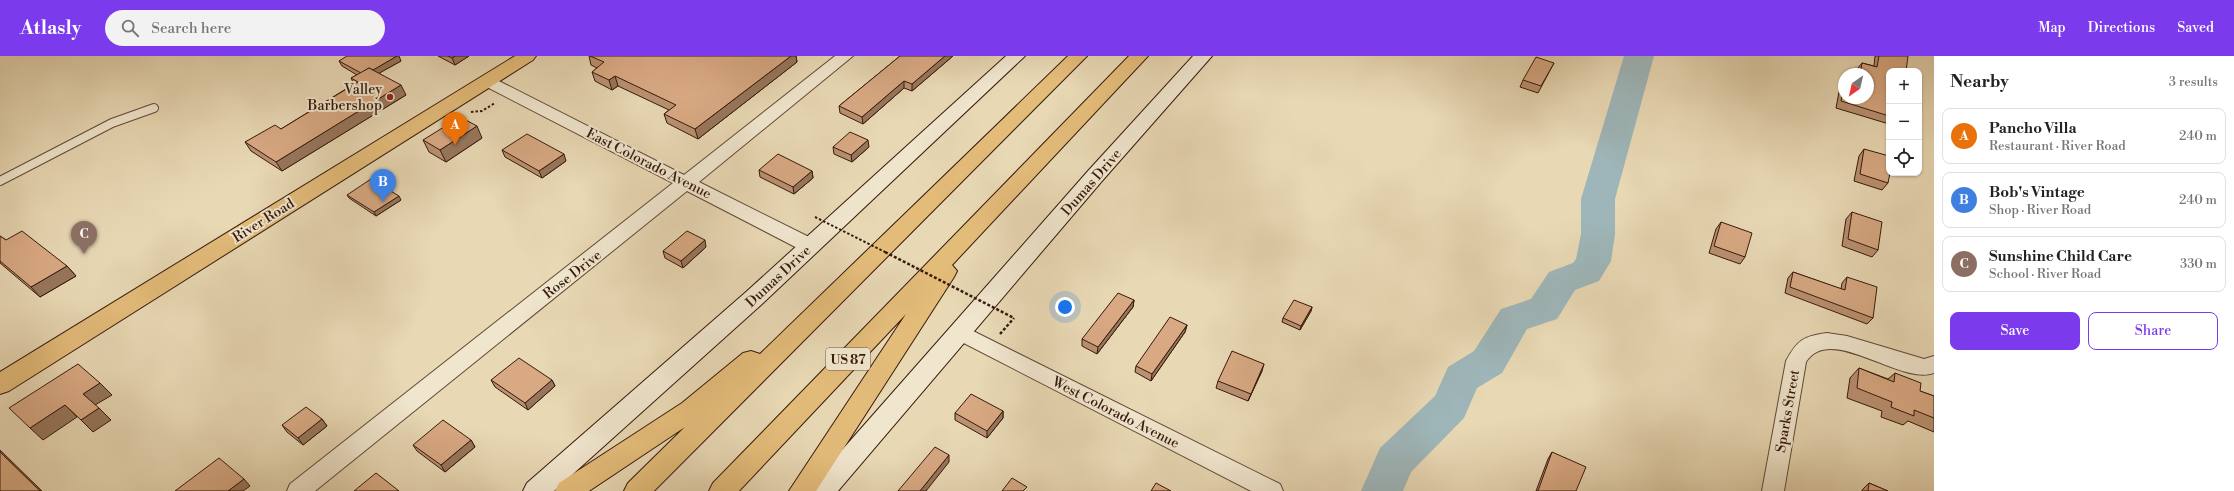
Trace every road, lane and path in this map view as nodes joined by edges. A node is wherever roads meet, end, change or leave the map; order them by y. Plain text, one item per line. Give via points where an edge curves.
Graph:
1 (527, 56) edge
2 (845, 56) edge
3 (1016, 56) edge
4 (1078, 56) edge
5 (1139, 56) edge
6 (1204, 56) edge
7 (487, 81) junction
8 (494, 103) dead end
9 (154, 108) dead end
10 (467, 110) dead end
11 (0, 181) edge
12 (686, 183) junction
13 (815, 217) dead end
14 (975, 227) junction
15 (810, 246) junction
16 (868, 261) junction
17 (1014, 318) dead end
18 (961, 333) junction
19 (1934, 364) edge
20 (0, 384) edge
21 (1266, 490) edge
22 (298, 491) edge
23 (536, 491) edge
24 (568, 491) edge
25 (637, 491) edge
26 (722, 491) edge
27 (802, 491) edge
28 (822, 491) edge
29 (1773, 491) edge

1 - 7 main road, River Road
2 - 12 street, Rose Drive
3 - 15 main road, Dumas Drive
4 - 16 main road
5 - 14 main road, US 87
6 - 18 main road, Dumas Drive via 1095,176
7 - 12 street, East Colorado Avenue
7 - 20 main road, River Road
8 - 10 path via 482,111
9 - 11 lane via 112,123
12 - 15 street, East Colorado Avenue
12 - 22 street, Rose Drive
13 - 17 path, bridge
14 - 26 main road, US 87
14 - 27 main road
15 - 23 main road, Dumas Drive
16 - 24 main road via 691,410
16 - 25 main road
18 - 21 street, West Colorado Avenue
18 - 28 main road, Dumas Drive
19 - 29 street, Sparks Street via 1926,368 1912,365 1847,344 1827,341 1812,343 1803,350 1796,361

